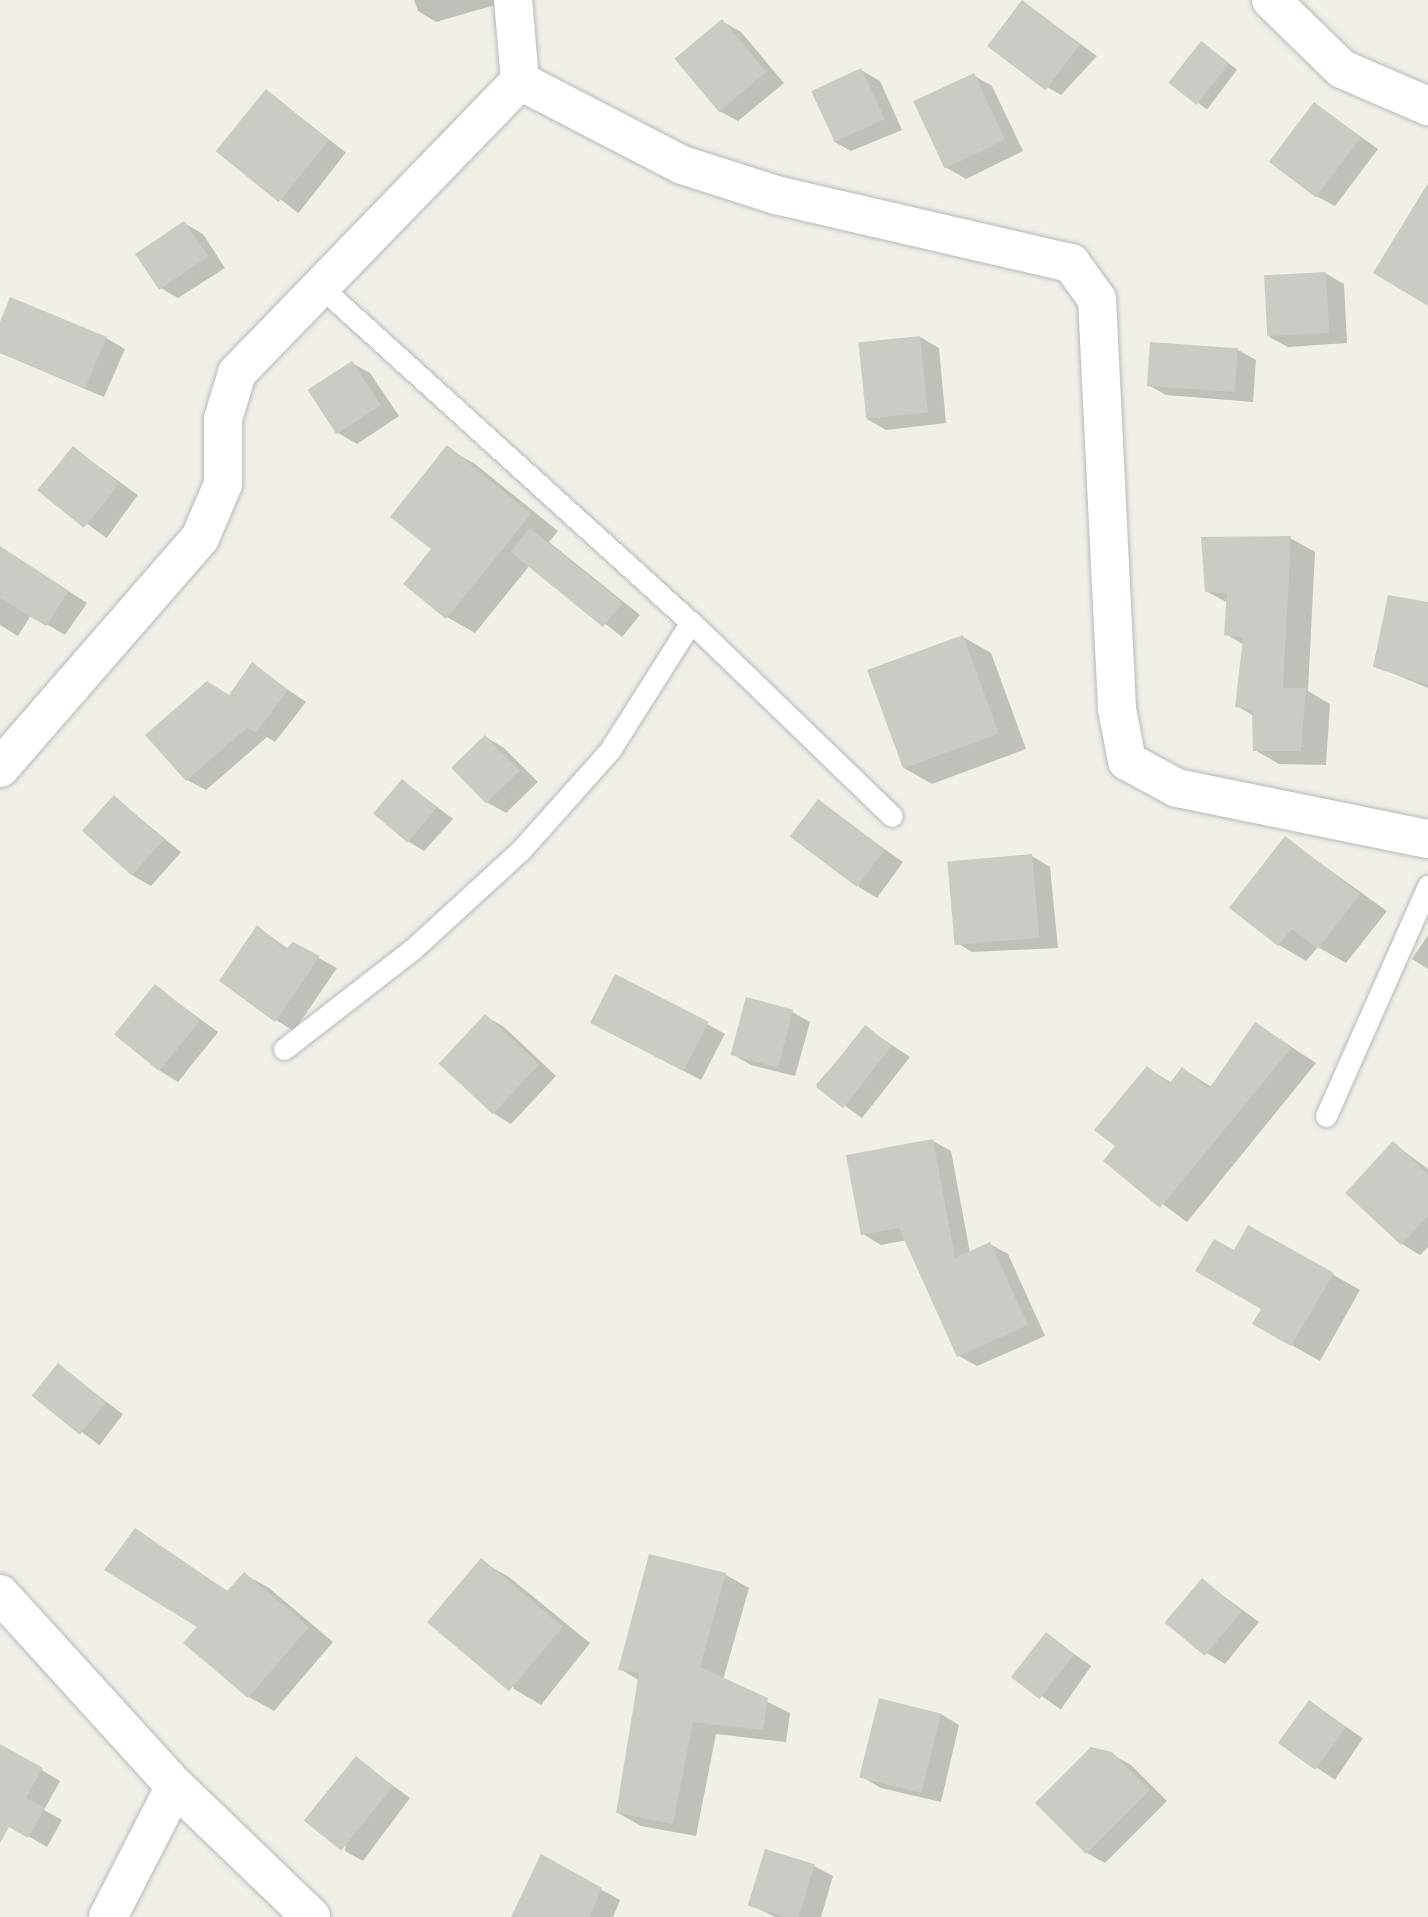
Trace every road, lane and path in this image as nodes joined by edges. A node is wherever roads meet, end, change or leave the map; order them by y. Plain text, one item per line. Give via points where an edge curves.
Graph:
1 (513, 0) edge
2 (1271, 0) edge
3 (520, 81) junction
4 (1428, 106) edge
5 (321, 286) junction
6 (691, 622) junction
7 (0, 768) edge
8 (892, 816) dead end
9 (1428, 839) edge
10 (1428, 886) edge
11 (284, 1049) dead end
12 (1326, 1116) dead end
13 (0, 1594) edge
14 (175, 1786) junction
15 (108, 1917) edge
16 (311, 1917) edge

1 - 3 street
2 - 4 street via 1342,69
3 - 5 street
3 - 9 street via 682,164 776,195 1071,263 1097,299 1117,709 1127,761 1177,788
5 - 6 lane
5 - 7 street via 237,373 223,419 223,484 200,538
6 - 8 lane
6 - 11 lane via 610,750 521,850 412,949
10 - 12 lane
13 - 14 street
14 - 15 street
14 - 16 street

